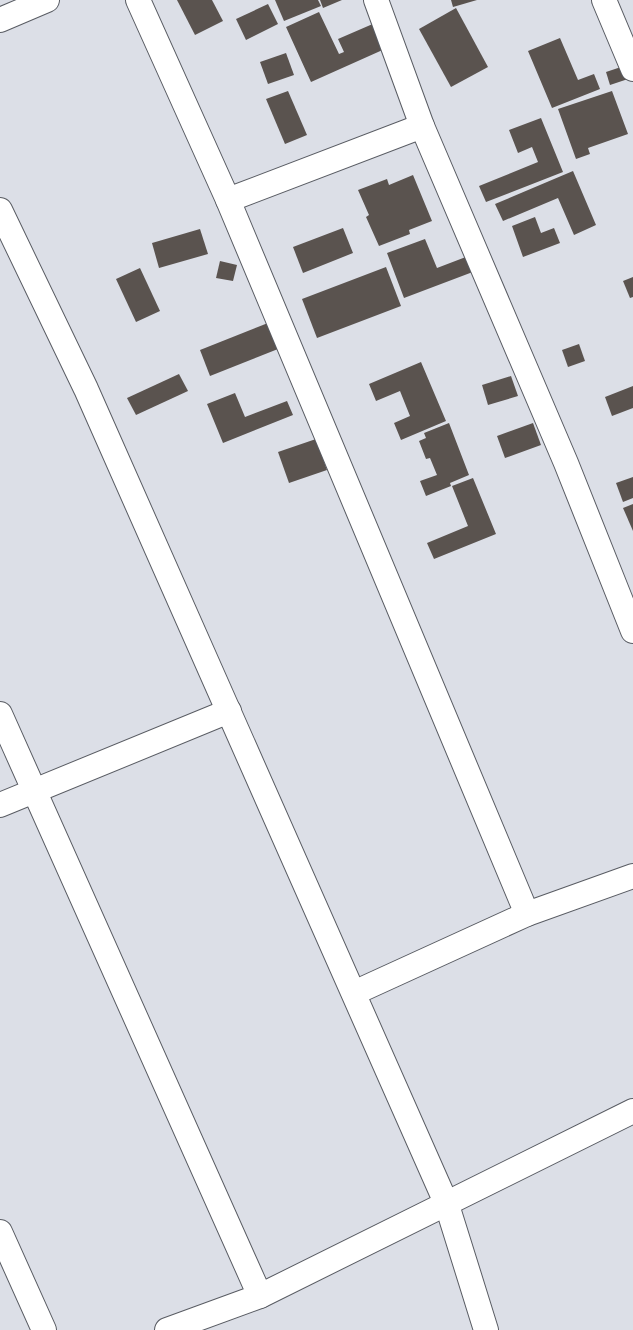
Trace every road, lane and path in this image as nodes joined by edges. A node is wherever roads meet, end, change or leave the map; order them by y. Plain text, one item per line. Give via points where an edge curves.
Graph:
1 (47, 0) edge
2 (138, 0) edge
3 (376, 0) edge
4 (604, 0) edge
5 (0, 20) edge
6 (633, 69) edge
7 (422, 126) junction
8 (228, 200) junction
9 (0, 210) edge
10 (633, 631) edge
11 (229, 711) junction
12 (0, 714) edge
13 (35, 790) junction
14 (0, 806) edge
15 (633, 876) edge
16 (527, 914) junction
17 (354, 993) junction
18 (633, 1111) edge
19 (447, 1205) junction
20 (0, 1232) edge
21 (260, 1296) junction
22 (44, 1330) edge
23 (166, 1330) edge
24 (486, 1330) edge

1 - 5 street
2 - 8 street
3 - 7 street
4 - 6 street
7 - 8 street
7 - 10 street via 566,463
8 - 16 street
9 - 11 street via 86,389
11 - 13 street
11 - 17 street
12 - 13 street
13 - 14 street
13 - 21 street
15 - 16 street
16 - 17 street
17 - 19 street
18 - 19 street
19 - 21 street
19 - 24 street
20 - 22 street
21 - 23 street

